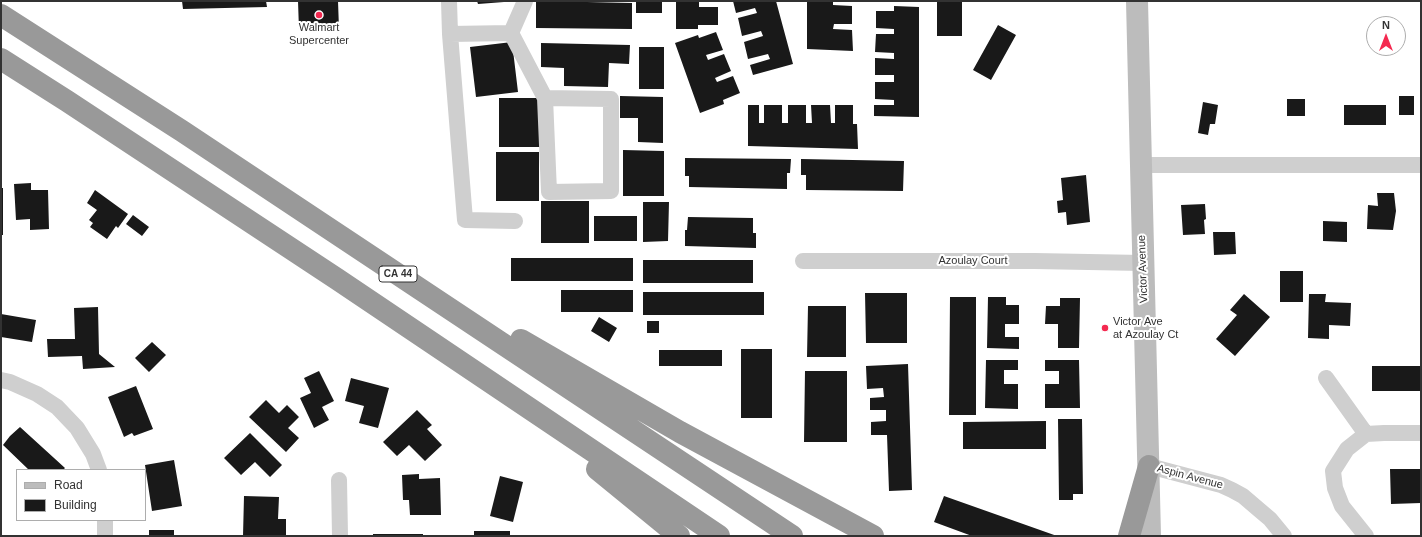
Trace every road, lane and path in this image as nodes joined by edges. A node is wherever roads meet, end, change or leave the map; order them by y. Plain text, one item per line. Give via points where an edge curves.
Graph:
1 (6, 1) edge
2 (449, 1) edge
3 (525, 1) edge
4 (1136, 1) edge
5 (1, 14) edge
6 (511, 33) junction
7 (450, 34) junction
8 (1, 59) edge
9 (545, 98) junction
10 (182, 130) junction
11 (1140, 164) junction
12 (1421, 164) edge
13 (515, 221) dead end
14 (803, 261) dead end
15 (1143, 264) junction
16 (460, 315) junction
17 (1326, 378) dead end
18 (1, 380) edge
19 (558, 428) junction
20 (1421, 433) edge
21 (1366, 434) junction
22 (1149, 466) junction
23 (99, 469) edge
24 (339, 480) dead end
25 (105, 521) edge
26 (105, 536) edge
27 (340, 536) edge
28 (679, 536) edge
29 (719, 536) edge
30 (792, 536) edge
31 (873, 536) edge
32 (1129, 536) edge
33 (1150, 536) edge
34 (1284, 536) edge
35 (1366, 536) edge

1 - 10 highway via 158,102
2 - 7 street
3 - 6 street
4 - 11 main road, Victor Avenue
5 - 10 highway, CA 44
6 - 7 street
6 - 9 street
7 - 13 street via 465,220
8 - 19 highway
9 - 9 street via 611,99 611,191 549,192
10 - 16 highway, CA 44
11 - 12 street
11 - 15 main road, Victor Avenue
14 - 15 street, Azoulay Court
15 - 22 main road, Victor Avenue
16 - 30 highway, CA 44
16 - 31 highway via 500,327 680,432
17 - 21 street
18 - 23 street via 37,394 56,407 77,428 94,454
19 - 28 highway via 598,471
19 - 29 highway
20 - 21 street
21 - 35 street via 1347,449 1333,472 1333,481 1342,506
22 - 32 highway
22 - 33 main road, Victor Avenue
22 - 34 street, Aspin Avenue via 1232,490 1270,519
24 - 27 street
25 - 26 street

